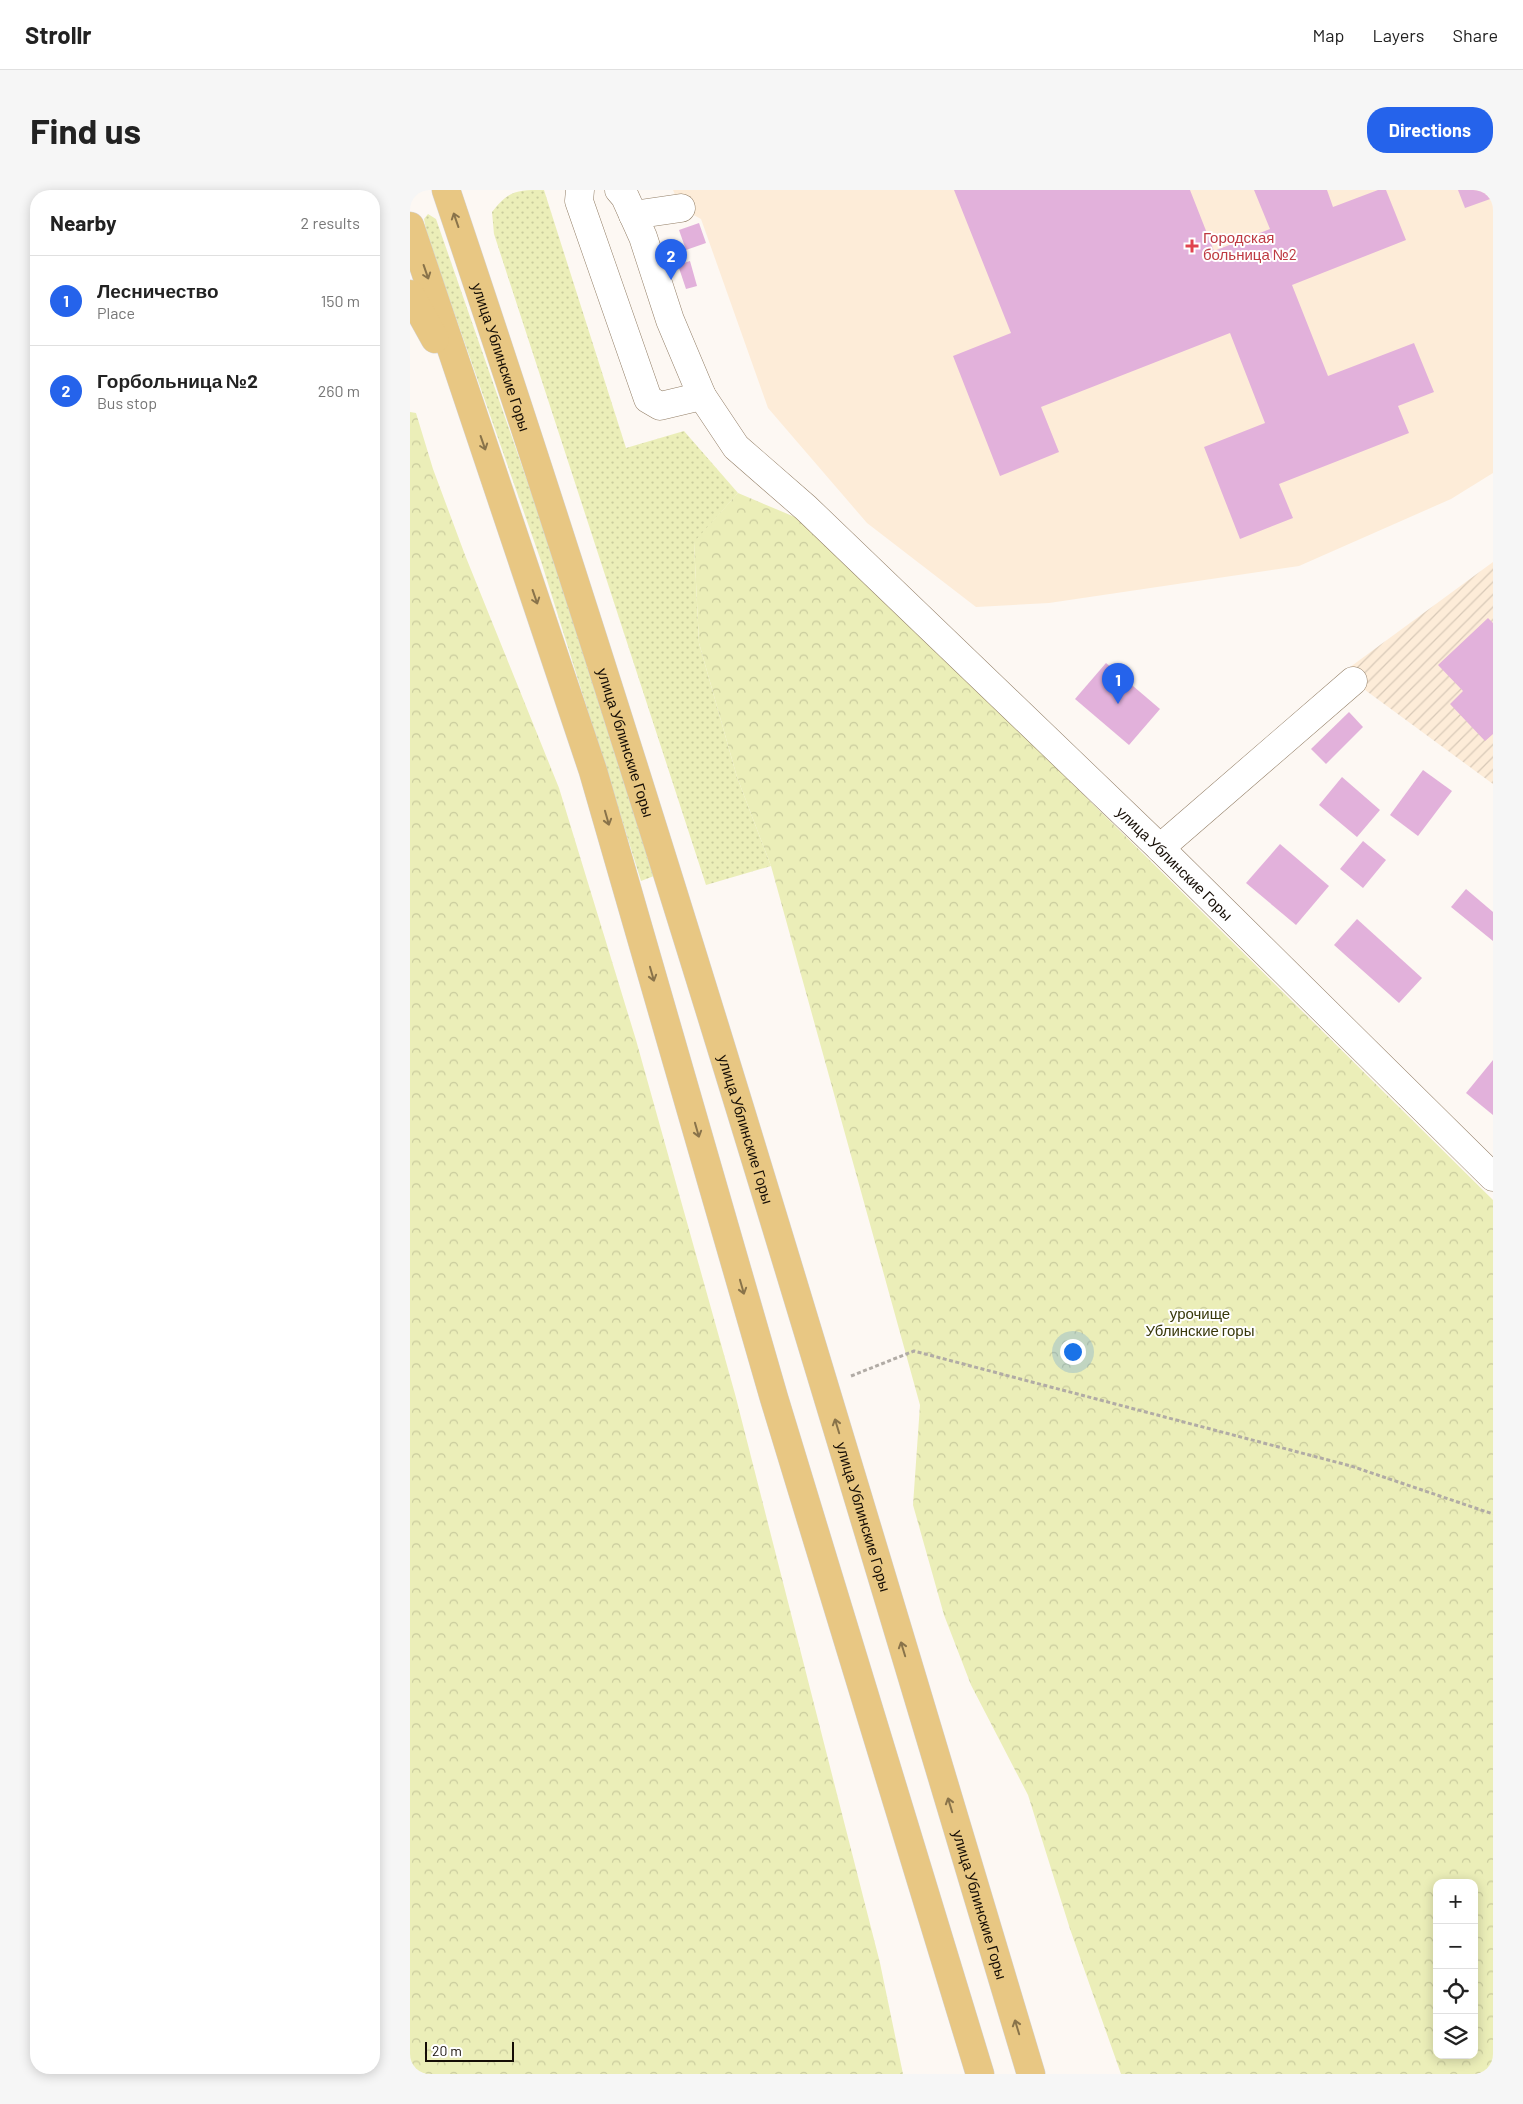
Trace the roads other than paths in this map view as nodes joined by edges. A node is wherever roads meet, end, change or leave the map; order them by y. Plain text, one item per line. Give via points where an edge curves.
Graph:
1 (446, 190) edge
2 (580, 190) edge
3 (619, 190) edge
4 (681, 208) dead end
5 (633, 215) junction
6 (410, 226) edge
7 (410, 294) edge
8 (702, 396) junction
9 (470, 404) junction
10 (1353, 682) dead end
11 (1160, 848) junction
12 (1493, 1177) edge
13 (980, 2074) edge
14 (1031, 2074) edge

14 -> 1 main road, улица Ублинские Горы via 825,1387 539,465
2 - 8 street via 579,201 648,400 660,406
3 - 5 street, улица Ублинские Горы
4 - 5 street
5 - 8 street, улица Ублинские Горы via 670,320
6 -> 9 main road
7 - 9 main road
8 - 11 street, улица Ублинские Горы via 736,446
9 -> 13 main road via 593,771 774,1398
10 - 11 street
11 - 12 street, улица Ублинские Горы

